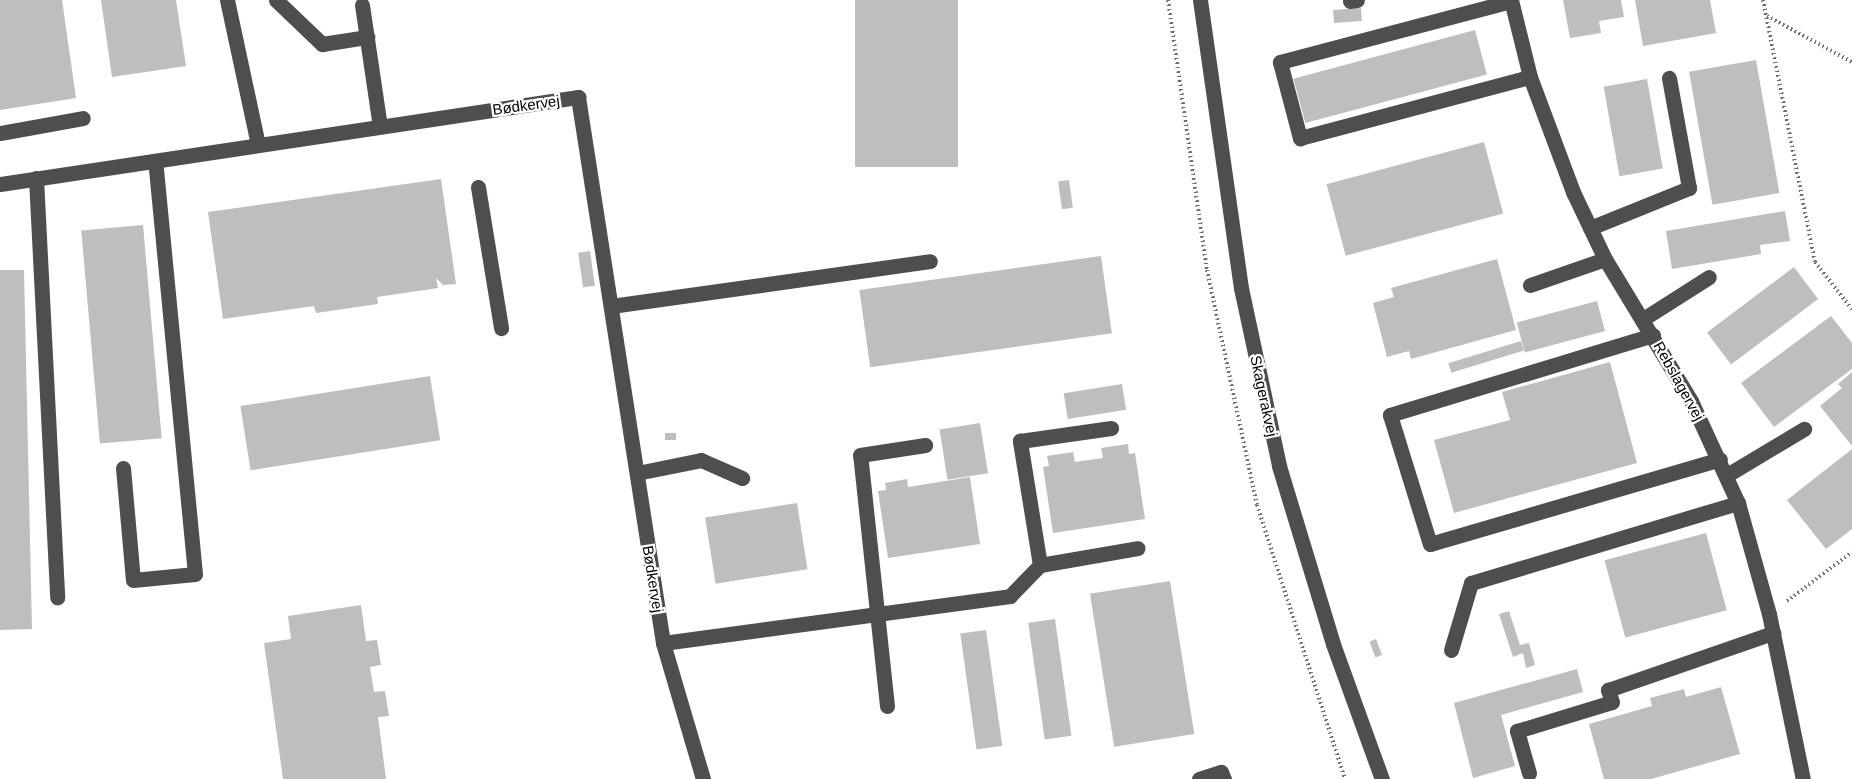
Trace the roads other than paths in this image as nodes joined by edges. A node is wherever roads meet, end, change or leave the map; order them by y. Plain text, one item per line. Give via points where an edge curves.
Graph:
1 (227, 0) edge
2 (276, 0) edge
3 (1200, 0) edge
4 (1511, 1) edge
5 (362, 6) dead end
6 (367, 37) junction
7 (1530, 77) junction
8 (1669, 78) dead end
9 (83, 118) dead end
10 (380, 127) junction
11 (0, 133) edge
12 (258, 145) junction
13 (156, 161) junction
14 (36, 178) junction
15 (0, 184) edge
16 (478, 186) dead end
17 (1590, 228) junction
18 (1605, 259) junction
19 (930, 261) dead end
20 (1709, 277) dead end
21 (1530, 285) dead end
22 (611, 306) junction
23 (1643, 318) junction
24 (501, 328) dead end
25 (1653, 335) junction
26 (1111, 428) dead end
27 (1804, 429) dead end
28 (925, 445) dead end
29 (1720, 459) junction
30 (123, 468) dead end
31 (637, 473) junction
32 (1727, 475) junction
33 (742, 478) dead end
34 (1738, 503) junction
35 (1138, 548) dead end
36 (1040, 565) junction
37 (57, 597) dead end
38 (877, 614) junction
39 (1773, 633) junction
40 (663, 643) junction
41 (1451, 650) dead end
42 (887, 706) dead end
43 (1529, 773) dead end
44 (703, 779) edge
45 (1199, 779) edge
46 (1224, 779) edge
47 (1382, 779) edge
48 (1803, 779) edge

1 - 12 street
2 - 6 street via 322,45
3 - 47 street, Skagerakvej via 1241,288 1279,466 1333,644
4 - 7 street, Rebslagervej
4 - 7 street via 1280,62 1300,138
5 - 6 street
6 - 10 street
7 - 17 street, Rebslagervej via 1556,152
8 - 17 street via 1689,188
9 - 11 street
10 - 12 street, Bødkervej
10 - 22 street, Bødkervej via 578,98
12 - 13 street, Bødkervej
13 - 14 street, Bødkervej
13 - 30 street via 195,574 133,580
14 - 15 street, Bødkervej
14 - 37 street
16 - 24 street
17 - 18 street, Rebslagervej
18 - 21 street
18 - 23 street, Rebslagervej
19 - 22 street
20 - 23 street
22 - 31 street, Bødkervej
23 - 25 street, Rebslagervej
25 - 29 street, Rebslagervej
25 - 29 street via 1390,415 1430,544
26 - 36 street via 1020,441
27 - 32 street
28 - 38 street via 860,455
29 - 32 street, Rebslagervej
31 - 33 street via 700,460
31 - 40 street, Bødkervej
32 - 34 street, Rebslagervej
34 - 39 street, Rebslagervej
34 - 41 street via 1471,583
35 - 36 street
36 - 38 street via 1010,596
38 - 40 street
38 - 42 street
39 - 43 street via 1608,690 1612,702 1517,731
39 - 48 street, Rebslagervej
40 - 44 street, Bødkervej
45 - 46 street via 1221,772

